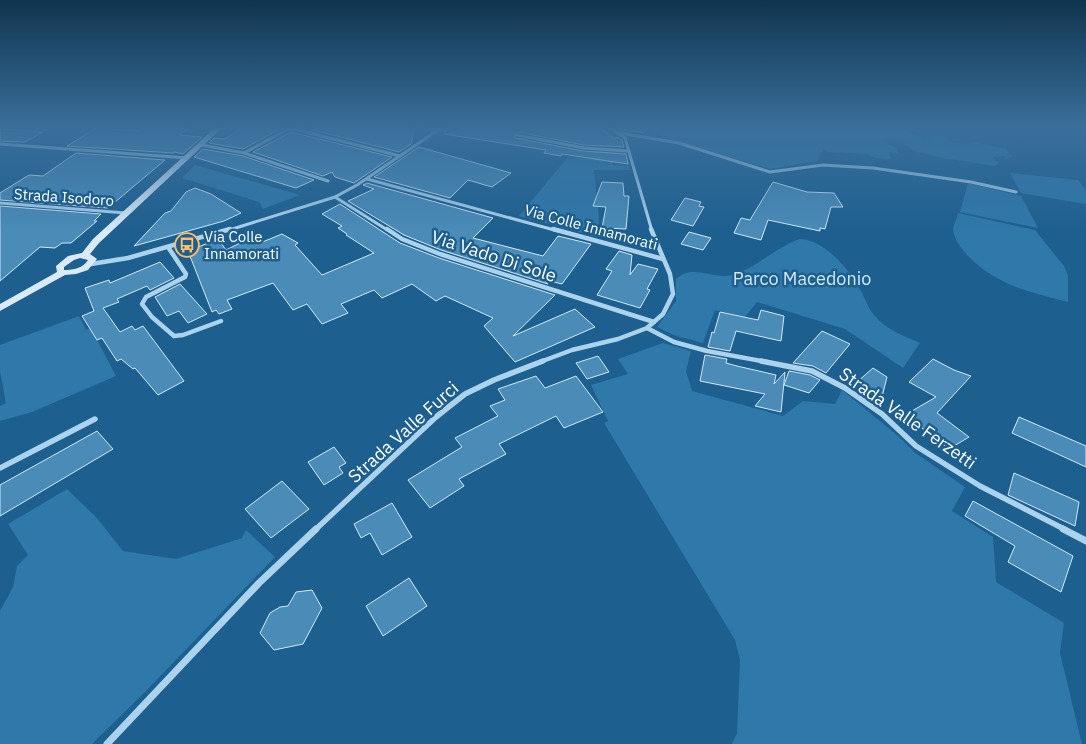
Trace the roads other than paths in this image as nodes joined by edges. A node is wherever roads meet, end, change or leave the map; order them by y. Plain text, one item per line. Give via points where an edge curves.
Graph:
1 (185, 161) edge
2 (267, 161) edge
3 (393, 161) edge
4 (632, 161) edge
5 (735, 161) edge
6 (367, 179) junction
7 (328, 181) dead end
8 (1016, 192) dead end
9 (335, 197) junction
10 (0, 203) edge
11 (126, 213) junction
12 (168, 247) junction
13 (86, 255) junction
14 (663, 259) junction
15 (91, 264) junction
16 (63, 272) junction
17 (2, 306) edge
18 (221, 322) dead end
19 (654, 322) junction
20 (647, 328) junction
21 (95, 419) dead end
22 (0, 468) edge
23 (1086, 541) edge
24 (107, 744) edge

1 - 11 street
2 - 7 street
3 - 6 street
4 - 14 street, Strada Valle Furci
5 - 8 street via 770,172 823,165 873,168
6 - 9 street
6 - 14 street, Via Colle Innamorati
9 - 12 street
9 - 19 street, Via Vado Di Sole via 410,242 440,254
10 - 11 street, Strada Isodoro
11 - 13 street
12 - 15 street via 114,262
12 - 18 street via 186,274 185,278 146,297 142,304 174,336
13 - 15 street via 93,259
13 - 16 street via 66,260 60,266
14 - 19 street, Strada Valle Furci via 670,274 673,294 663,314
15 - 16 street via 78,271
16 - 17 street
19 - 20 street, Strada Valle Furci
20 - 23 street, Strada Valle Ferzetti via 674,342 707,351 812,371 845,388 882,414 916,446 980,486
20 - 24 street, Strada Valle Furci via 525,366 465,394 436,417 259,583
21 - 22 street

